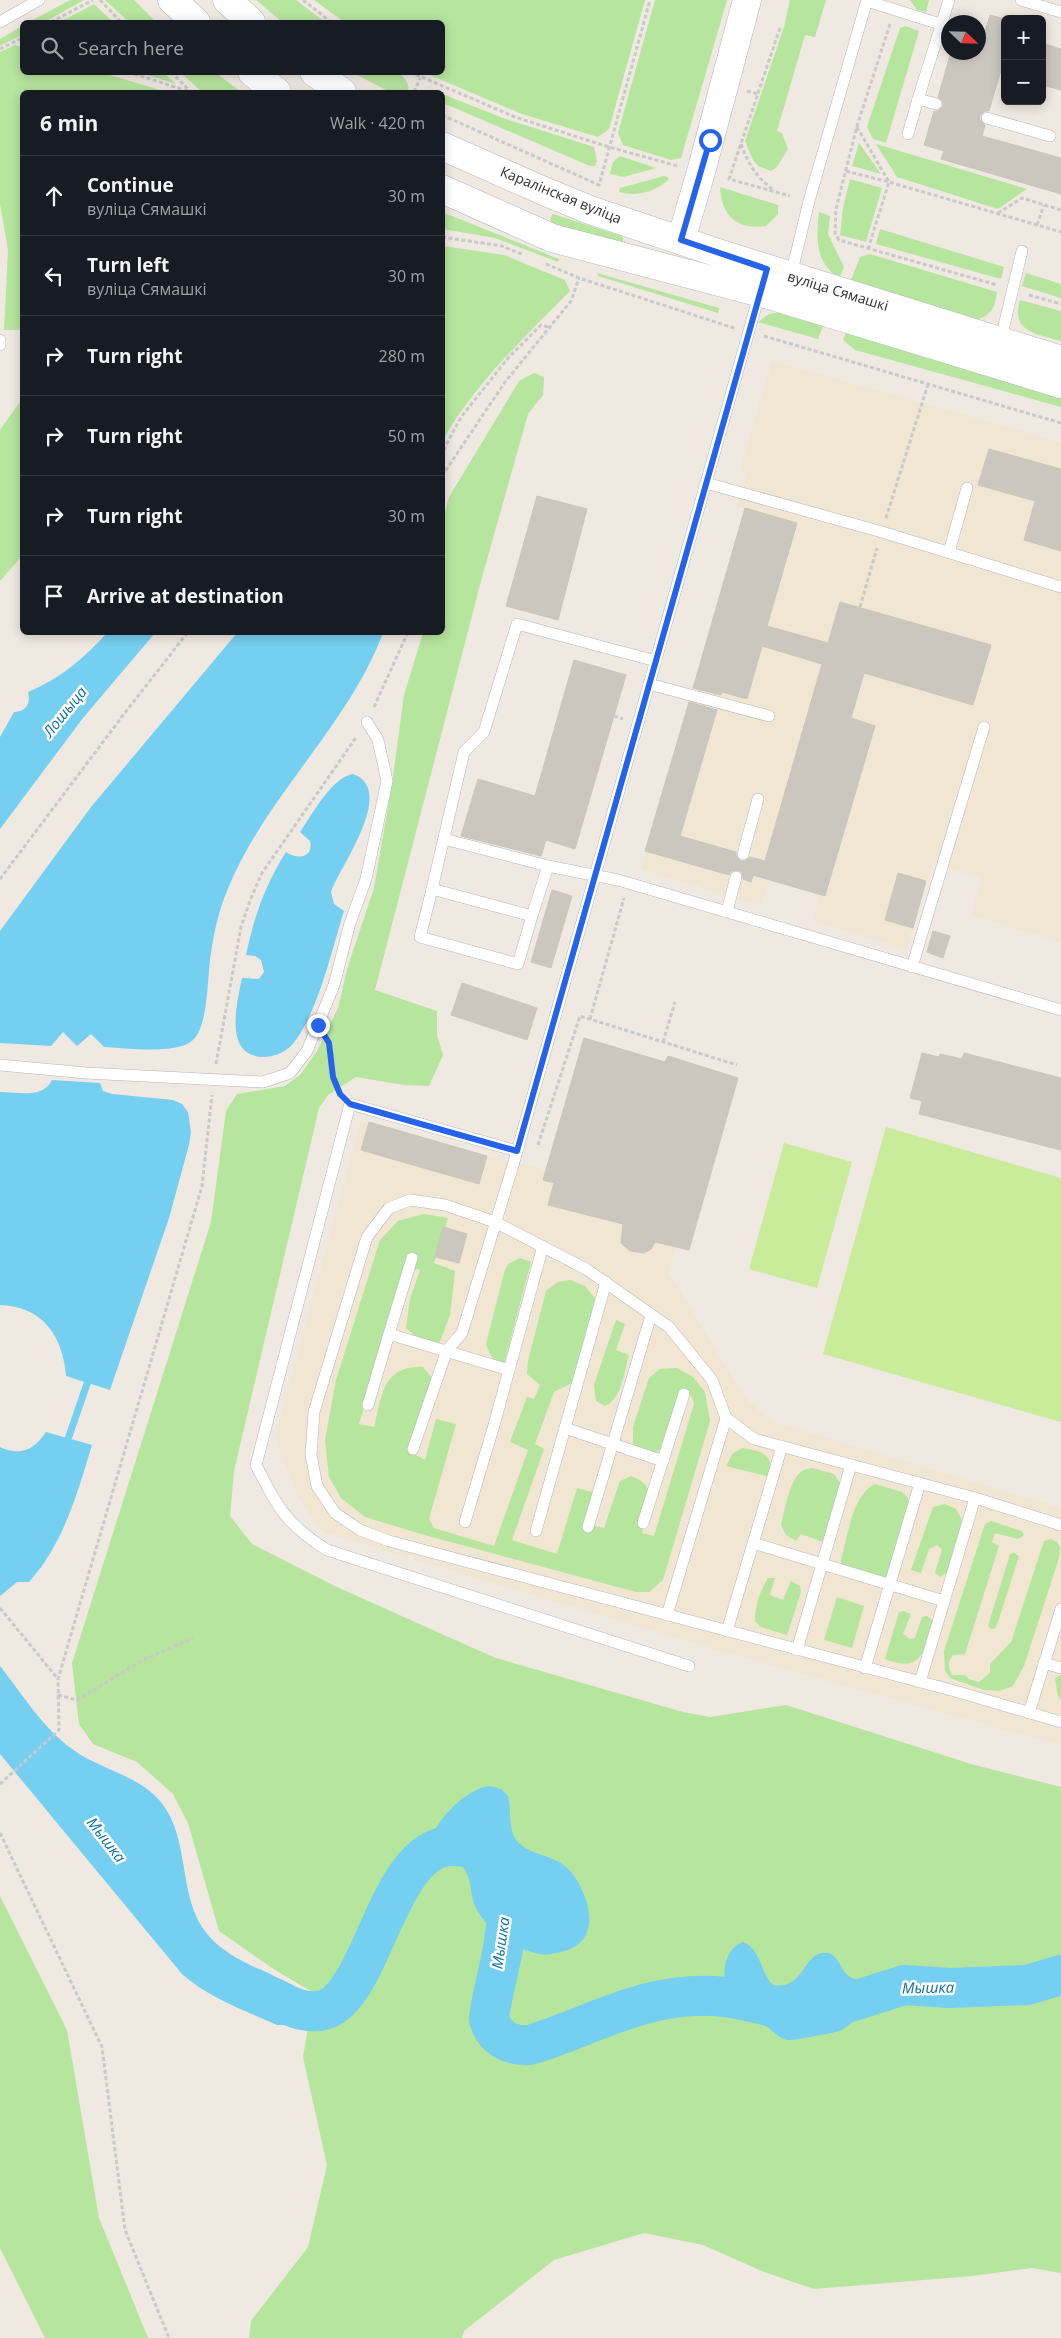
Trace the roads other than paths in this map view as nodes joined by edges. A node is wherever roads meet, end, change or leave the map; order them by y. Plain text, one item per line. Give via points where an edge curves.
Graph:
1 (39, 0) edge
2 (172, 0) edge
3 (227, 0) edge
4 (747, 0) edge
5 (949, 0) edge
6 (1021, 0) edge
7 (867, 1) edge
8 (1061, 12) edge
9 (194, 20) edge
10 (249, 20) edge
11 (0, 22) edge
12 (940, 24) junction
13 (256, 75) edge
14 (318, 75) edge
15 (274, 90) edge
16 (339, 90) edge
17 (918, 99) junction
18 (936, 104) dead end
19 (987, 118) dead end
20 (908, 134) dead end
21 (1050, 136) dead end
22 (445, 147) edge
23 (445, 191) edge
24 (681, 240) junction
25 (1022, 251) dead end
26 (672, 271) junction
27 (779, 286) junction
28 (0, 340) edge
29 (0, 345) edge
30 (997, 354) junction
31 (1061, 360) edge
32 (1061, 384) edge
33 (706, 483) junction
34 (967, 488) dead end
35 (949, 552) junction
36 (1061, 587) edge
37 (656, 661) junction
38 (650, 684) junction
39 (769, 716) dead end
40 (367, 722) road end
41 (984, 727) dead end
42 (758, 798) dead end
43 (444, 840) junction
44 (743, 854) dead end
45 (548, 866) junction
46 (595, 875) junction
47 (736, 877) dead end
48 (432, 889) junction
49 (727, 911) junction
50 (532, 916) junction
51 (912, 967) junction
52 (1061, 1010) edge
53 (0, 1065) edge
54 (517, 1151) junction
55 (495, 1222) junction
56 (543, 1246) junction
57 (412, 1258) dead end
58 (606, 1282) junction
59 (651, 1315) junction
60 (389, 1334) junction
61 (447, 1350) junction
62 (509, 1370) junction
63 (684, 1394) dead end
64 (368, 1405) dead end
65 (726, 1418) junction
66 (565, 1428) junction
67 (612, 1445) junction
68 (782, 1446) junction
69 (413, 1450) dead end
70 (663, 1462) junction
71 (851, 1465) junction
72 (920, 1483) junction
73 (975, 1498) junction
74 (465, 1522) dead end
75 (643, 1523) dead end
76 (1061, 1525) edge
77 (588, 1527) dead end
78 (536, 1531) dead end
79 (753, 1543) junction
80 (822, 1564) junction
81 (890, 1584) junction
82 (944, 1601) junction
83 (1061, 1609) edge
84 (667, 1615) junction
85 (727, 1632) junction
86 (797, 1650) junction
87 (1044, 1664) junction
88 (689, 1666) dead end
89 (865, 1668) junction
90 (1061, 1668) edge
91 (920, 1682) junction
92 (1028, 1713) junction
93 (1061, 1722) edge

1 - 11 lane
2 - 9 main road
3 - 10 main road
4 - 24 main road
5 - 12 lane
6 - 8 lane
7 - 12 lane
7 - 27 lane via 809,201
12 - 17 lane
13 - 15 main road
14 - 16 main road
17 - 18 lane
17 - 20 lane
19 - 21 lane
22 - 24 main road, Каралінская вуліца via 555,196
23 - 26 main road via 552,238
24 - 26 main road
24 - 27 main road, вуліца Сямашкі
25 - 30 lane
26 - 27 main road, вуліца Сямашкі
27 - 30 main road, вуліца Сямашкі
27 - 33 lane
28 - 29 lane
30 - 31 main road, вуліца Сямашкі
30 - 32 main road, вуліца Сямашкі
33 - 35 lane
33 - 37 lane
34 - 35 lane
35 - 36 lane
37 - 38 lane
37 - 43 lane via 517,624 484,732 464,752
38 - 39 lane
38 - 46 lane
40 - 53 lane via 378,740 388,782 366,879 350,923 334,985 307,1051 290,1073 263,1082
41 - 51 lane
42 - 44 lane
43 - 45 lane
43 - 48 lane
45 - 46 lane
45 - 50 lane
46 - 49 lane
46 - 54 lane
47 - 49 lane
48 - 50 lane
48 - 50 lane via 420,937 518,964
49 - 51 lane
51 - 52 lane
54 - 55 lane
54 - 88 lane via 350,1104 256,1464 276,1505 303,1534 327,1550
55 - 56 lane
55 - 61 lane via 462,1333
55 - 84 lane via 445,1205 410,1200 389,1208 367,1238 314,1412 311,1455 318,1486 336,1513 360,1530
56 - 58 lane
56 - 62 lane
57 - 60 lane
58 - 59 lane
58 - 66 lane
59 - 65 lane via 669,1327 712,1380
59 - 67 lane
60 - 61 lane
60 - 64 lane
61 - 62 lane
61 - 69 lane
62 - 74 lane
63 - 70 lane
65 - 68 lane via 754,1439
65 - 84 lane
66 - 67 lane
66 - 78 lane
67 - 70 lane
67 - 77 lane
68 - 71 lane
68 - 79 lane
70 - 75 lane
71 - 72 lane
71 - 80 lane
72 - 73 lane
72 - 81 lane
73 - 76 lane
73 - 82 lane
79 - 80 lane
79 - 85 lane
80 - 81 lane
80 - 86 lane
81 - 82 lane
81 - 89 lane
82 - 91 lane
83 - 87 lane
84 - 85 lane
85 - 86 lane
86 - 89 lane
87 - 90 lane
87 - 92 lane
89 - 91 lane
91 - 92 lane
92 - 93 lane

